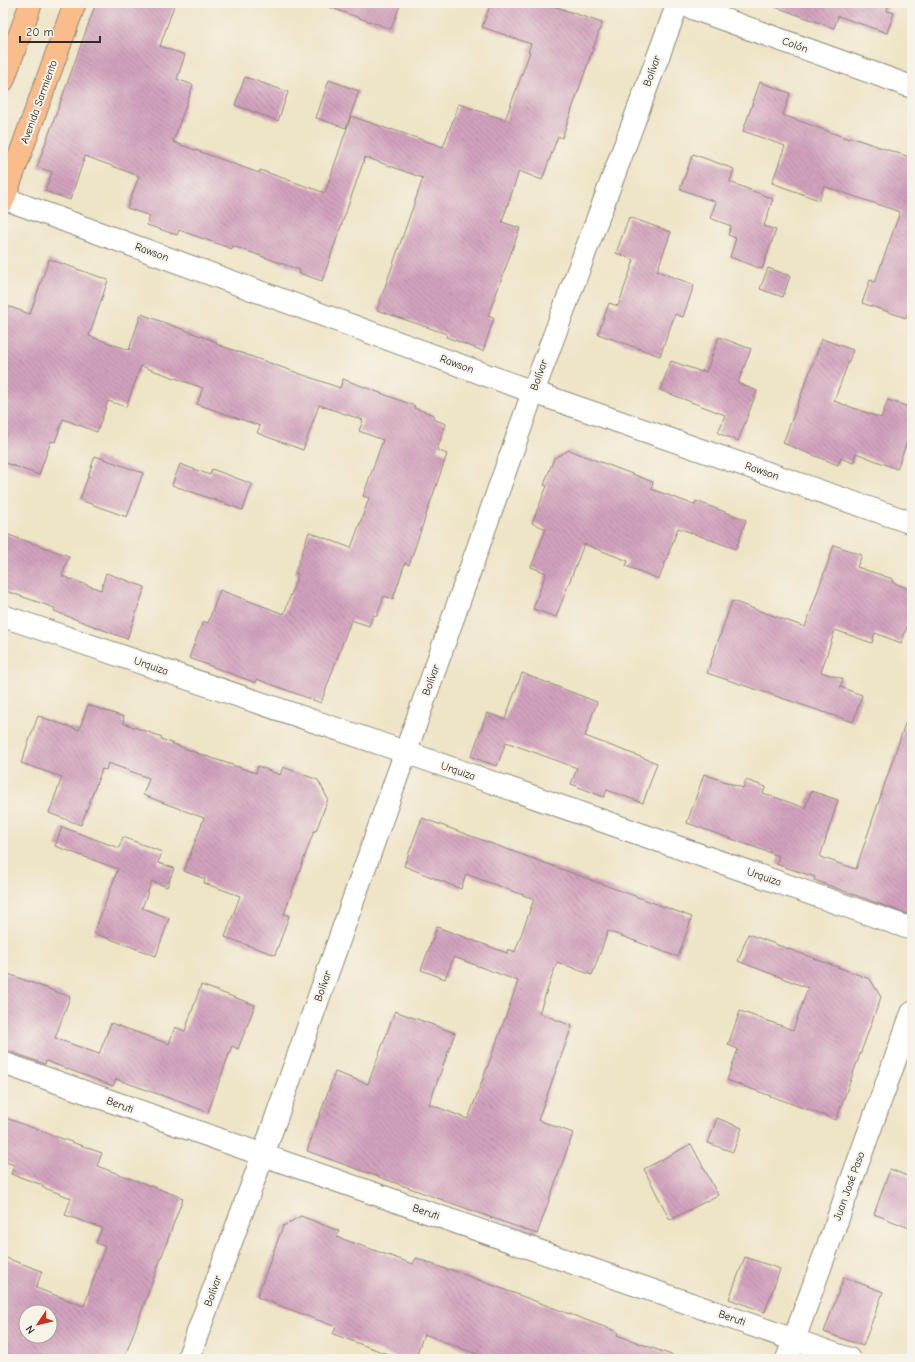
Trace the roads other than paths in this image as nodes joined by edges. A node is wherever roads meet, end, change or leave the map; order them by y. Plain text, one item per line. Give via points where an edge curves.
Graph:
1 (31, 3) edge
2 (75, 3) edge
3 (678, 3) edge
4 (3, 81) edge
5 (912, 87) edge
6 (3, 199) edge
7 (533, 392) junction
8 (912, 523) edge
9 (3, 616) edge
10 (405, 752) junction
11 (912, 929) edge
12 (912, 1013) edge
13 (3, 1063) edge
14 (263, 1155) junction
15 (790, 1349) edge
16 (188, 1359) edge
17 (849, 1359) edge

1 - 4 main road
2 - 6 main road, Avenida Sarmiento
3 - 5 street, Colón
3 - 7 street, Bolívar
6 - 7 street, Rawson
7 - 8 street, Rawson
7 - 10 street, Bolívar
9 - 10 street, Urquiza
10 - 11 street, Urquiza
10 - 14 street, Bolívar
12 - 15 street, Juan José Paso
13 - 14 street, Beruti
14 - 15 street, Beruti
14 - 16 street, Bolívar
15 - 17 street, Beruti

